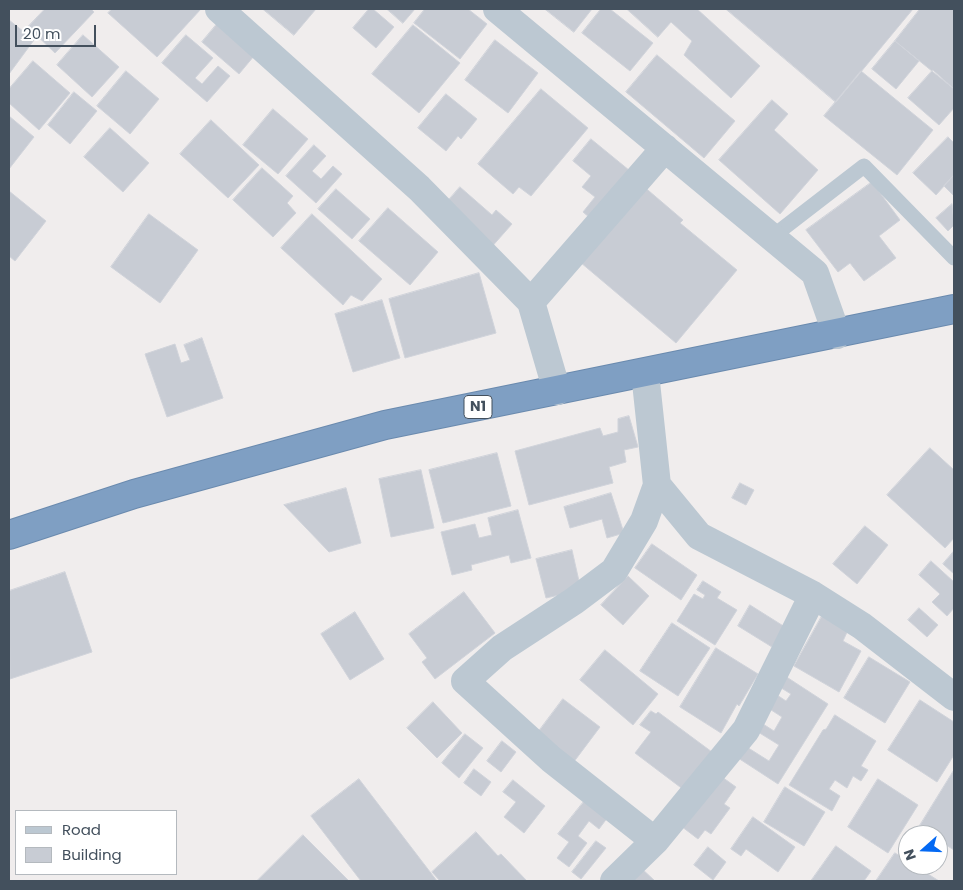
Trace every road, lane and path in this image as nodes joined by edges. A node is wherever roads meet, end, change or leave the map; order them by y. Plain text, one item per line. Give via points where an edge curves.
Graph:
1 (219, 9) edge
2 (497, 9) edge
3 (665, 148) junction
4 (772, 237) junction
5 (954, 258) edge
6 (531, 302) junction
7 (954, 309) edge
8 (837, 335) junction
9 (645, 373) junction
10 (557, 391) junction
11 (657, 485) junction
12 (9, 535) edge
13 (813, 595) junction
14 (954, 697) edge
15 (654, 841) junction
16 (614, 881) edge

1 - 6 street via 419,188
2 - 3 street
3 - 4 street
3 - 6 street
4 - 5 lane via 864,166
4 - 8 street via 815,273
6 - 10 street
7 - 8 highway, N1
8 - 9 highway, N1
9 - 10 highway, N1
9 - 11 street
10 - 12 highway, N1 via 384,426 134,494
11 - 13 street via 699,536
11 - 15 street via 644,521 614,571 502,648 465,681 550,759
13 - 14 street via 862,626
13 - 15 street via 746,730
15 - 16 street

